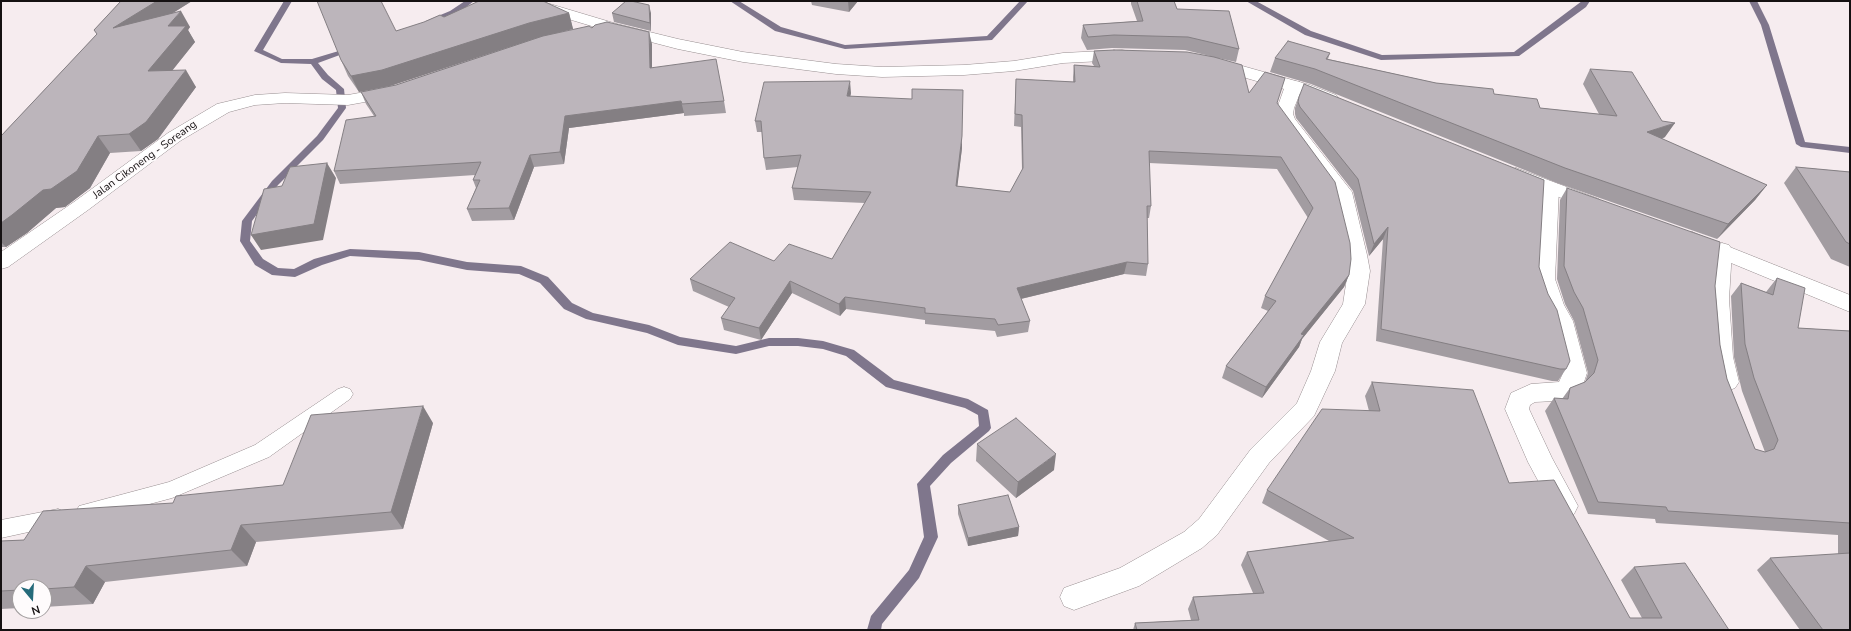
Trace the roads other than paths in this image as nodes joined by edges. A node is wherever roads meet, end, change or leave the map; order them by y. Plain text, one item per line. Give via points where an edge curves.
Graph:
1 (523, 1) edge
2 (611, 27) junction
3 (574, 34) edge
4 (1141, 55) edge
5 (1200, 60) edge
6 (407, 87) edge
7 (1299, 87) junction
8 (1348, 106) edge
9 (1499, 167) edge
10 (1549, 188) junction
11 (1607, 209) edge
12 (1672, 232) edge
13 (1722, 250) junction
14 (1, 262) edge
15 (1850, 304) edge
16 (344, 394) dead end
17 (1734, 405) edge
18 (1576, 525) edge
19 (1, 530) edge
20 (1074, 597) dead end

1 - 2 street
2 - 3 street
2 - 4 street via 743,57 882,72 964,70 1014,66 1063,58
5 - 7 street
6 - 14 street, Jalan Cikoneng - Soreang via 348,100 262,99 223,108 174,138
7 - 8 street
7 - 20 street via 1285,108 1284,114 1342,192 1359,271 1354,304 1331,342 1327,360 1306,409 1260,456 1208,527 1193,540 1129,577
9 - 10 street
10 - 11 street
10 - 18 street via 1544,279 1562,322 1575,373 1571,385 1567,388 1555,392 1531,393 1519,400 1517,410 1541,462
12 - 13 street
13 - 15 street
13 - 17 street via 1718,300 1722,357
16 - 19 lane via 262,451 172,490 80,514

